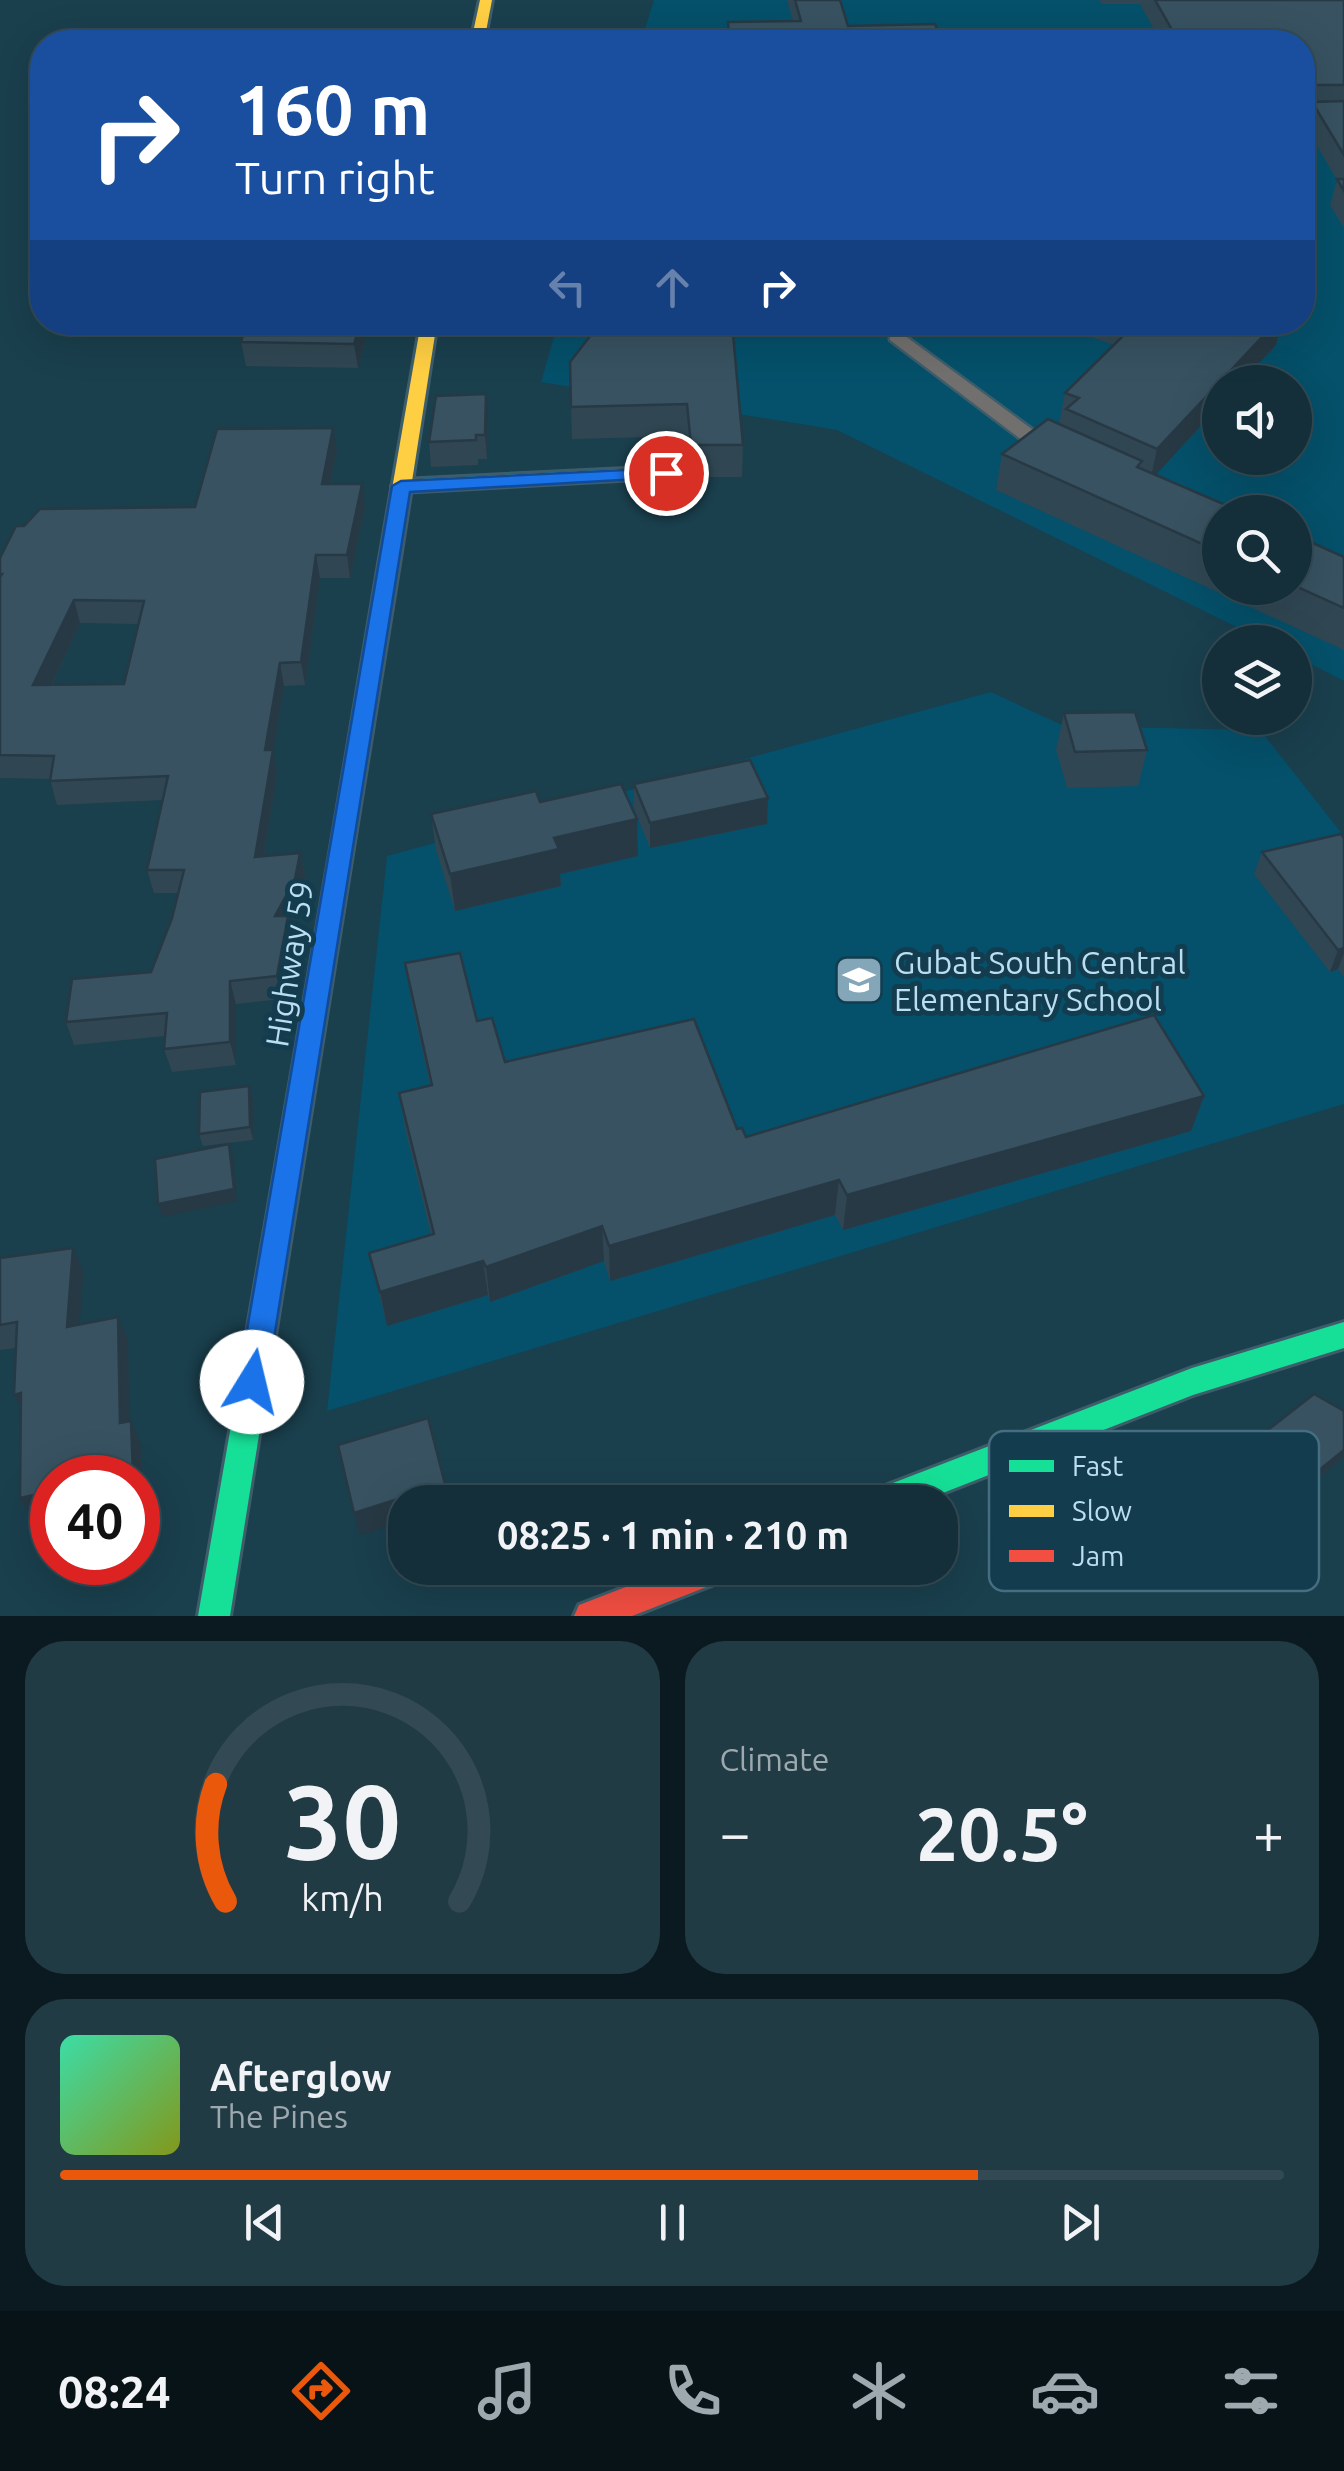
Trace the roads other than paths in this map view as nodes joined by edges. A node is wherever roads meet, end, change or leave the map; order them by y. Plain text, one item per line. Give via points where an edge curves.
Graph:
1 (486, 0) edge
2 (480, 30) edge
3 (1344, 117) edge
4 (1315, 118) edge
5 (427, 335) edge
6 (898, 336) dead end
7 (1084, 462) edge
8 (666, 473) dead end
9 (401, 486) junction
10 (1344, 1335) edge
11 (1066, 1431) edge
12 (989, 1461) edge
13 (927, 1485) edge
14 (671, 1585) edge
15 (214, 1616) edge
16 (590, 1616) edge

1 - 2 street
3 - 4 lane
5 - 9 street, Highway 59
6 - 7 lane via 1032,438
8 - 9 street
9 - 15 street, Highway 59
10 - 11 street via 1192,1382
12 - 13 street
14 - 16 street

